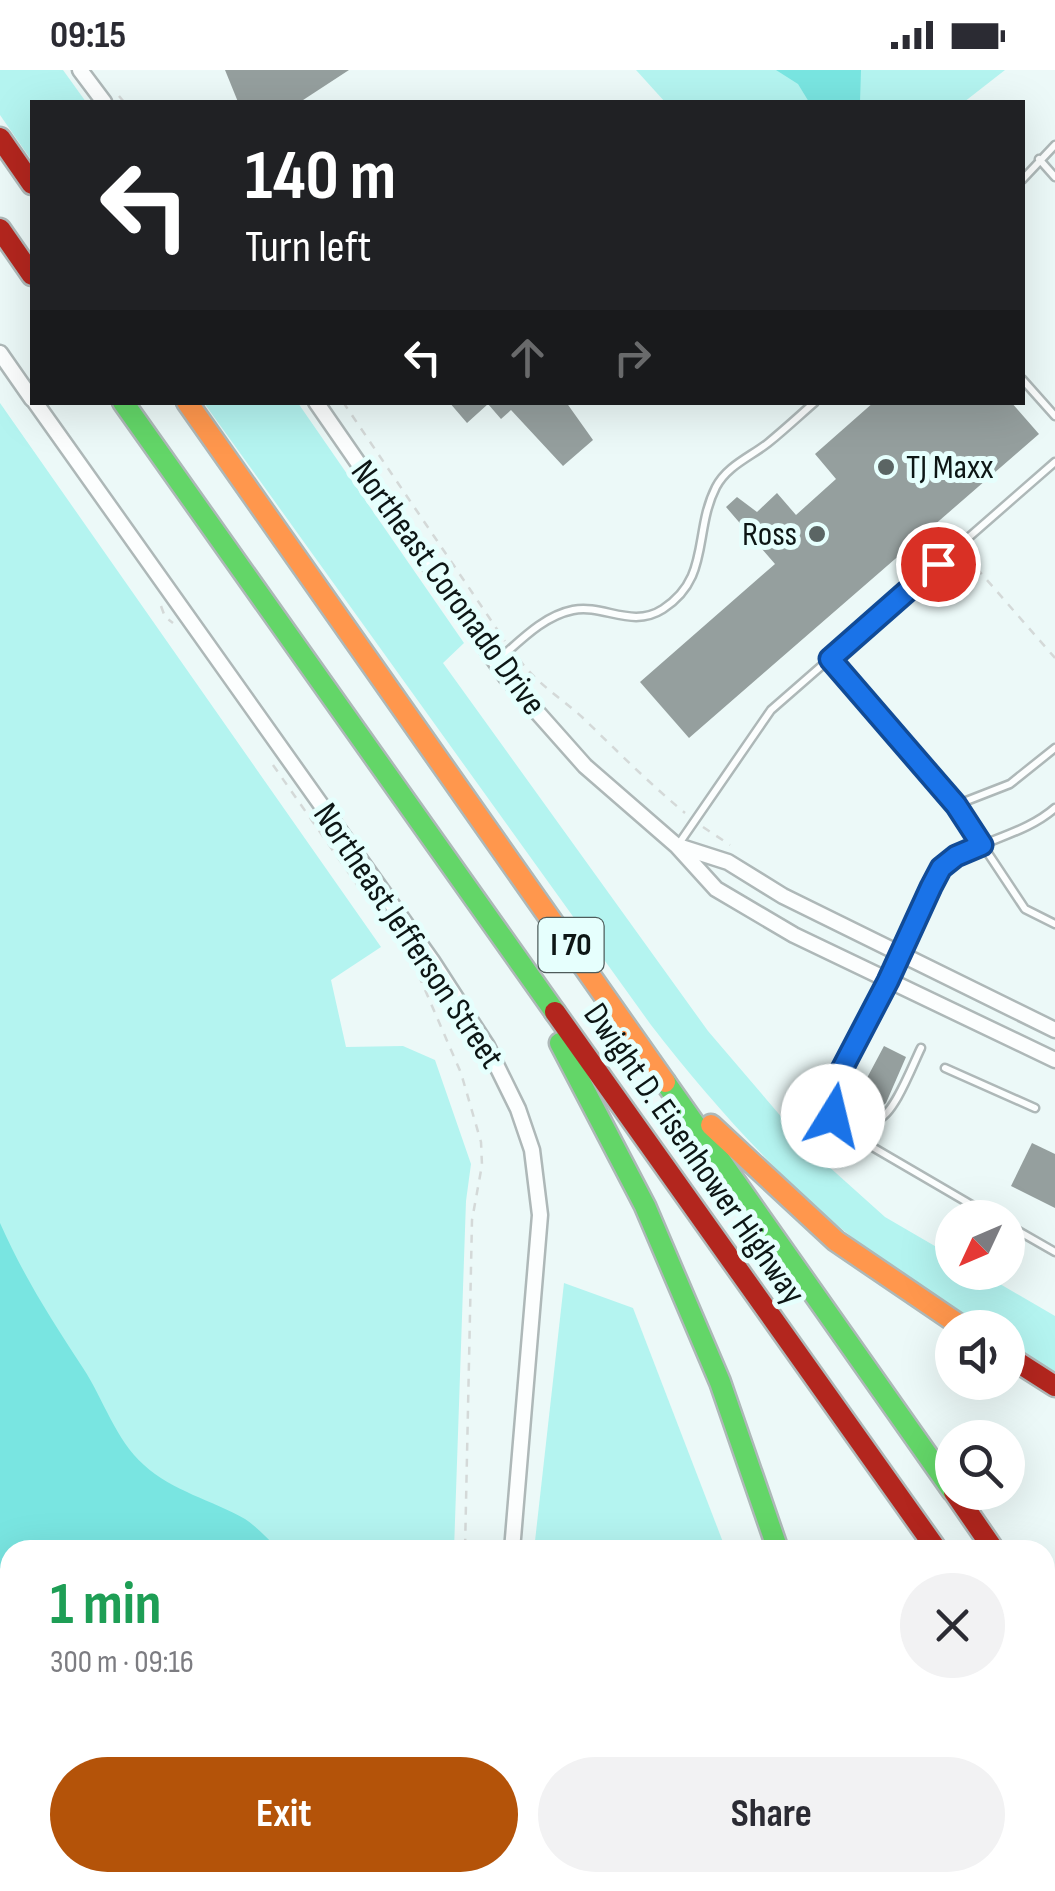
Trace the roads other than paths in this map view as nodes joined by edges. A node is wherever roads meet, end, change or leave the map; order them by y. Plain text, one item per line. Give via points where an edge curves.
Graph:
1 (80, 70) edge
2 (102, 100) edge
3 (0, 138) edge
4 (1055, 145) edge
5 (1039, 159) junction
6 (1025, 176) edge
7 (1055, 177) edge
8 (30, 181) edge
9 (0, 229) edge
10 (30, 272) edge
11 (0, 353) edge
12 (1025, 382) edge
13 (30, 395) edge
14 (37, 405) edge
15 (125, 405) edge
16 (189, 405) edge
17 (318, 405) edge
18 (811, 405) edge
19 (1055, 416) edge
20 (1055, 462) edge
21 (830, 659) junction
22 (495, 662) junction
23 (1055, 748) edge
24 (956, 805) junction
25 (1055, 808) edge
26 (982, 845) junction
27 (677, 846) junction
28 (1055, 924) edge
29 (900, 954) junction
30 (518, 963) junction
31 (888, 981) junction
32 (1055, 1030) edge
33 (920, 1048) dead end
34 (1055, 1060) edge
35 (946, 1068) dead end
36 (671, 1087) junction
37 (830, 1101) junction
38 (1035, 1108) dead end
39 (964, 1200) edge
40 (1025, 1235) edge
41 (1055, 1252) edge
42 (938, 1310) edge
43 (1025, 1367) edge
44 (1055, 1386) edge
45 (935, 1465) edge
46 (966, 1510) edge
47 (513, 1540) edge
48 (775, 1540) edge
49 (930, 1540) edge
50 (987, 1540) edge

1 - 2 street
3 - 8 main road
4 - 5 lane
5 - 6 lane
5 - 7 lane
9 - 10 main road
11 - 13 street, Northeast Jefferson Street
12 - 19 lane
14 - 47 street, Northeast Jefferson Street via 432,960 518,1109 532,1150 540,1215
15 - 30 main road, Dwight D. Eisenhower Highway / I 70
16 - 36 main road, Dwight D. Eisenhower Highway / I 70
17 - 22 street, Northeast Coronado Drive
18 - 22 lane via 717,485 695,574 662,610 629,618 576,609 552,616
20 - 21 lane
21 - 24 lane
21 - 27 lane via 763,719
22 - 27 street, Northeast Coronado Drive via 585,766
23 - 24 lane via 1010,784
24 - 26 lane
25 - 26 lane via 1025,829
26 - 28 lane via 1025,909
26 - 29 lane via 941,868
27 - 29 street, Northeast Coronado Drive via 728,862
27 - 31 street, Northeast Coronado Drive via 716,889
29 - 31 lane
29 - 32 street, Northeast Coronado Drive
30 - 48 main road via 645,1206 720,1382
30 - 49 main road, Dwight D. Eisenhower Highway / I 70
31 - 34 street, Northeast Coronado Drive
31 - 37 lane
33 - 37 lane via 890,1111 878,1119
35 - 38 lane
36 - 42 main road via 836,1241
36 - 45 main road, Dwight D. Eisenhower Highway / I 70
37 - 39 lane via 845,1130
40 - 41 lane
43 - 44 main road
46 - 50 main road, Dwight D. Eisenhower Highway / I 70

